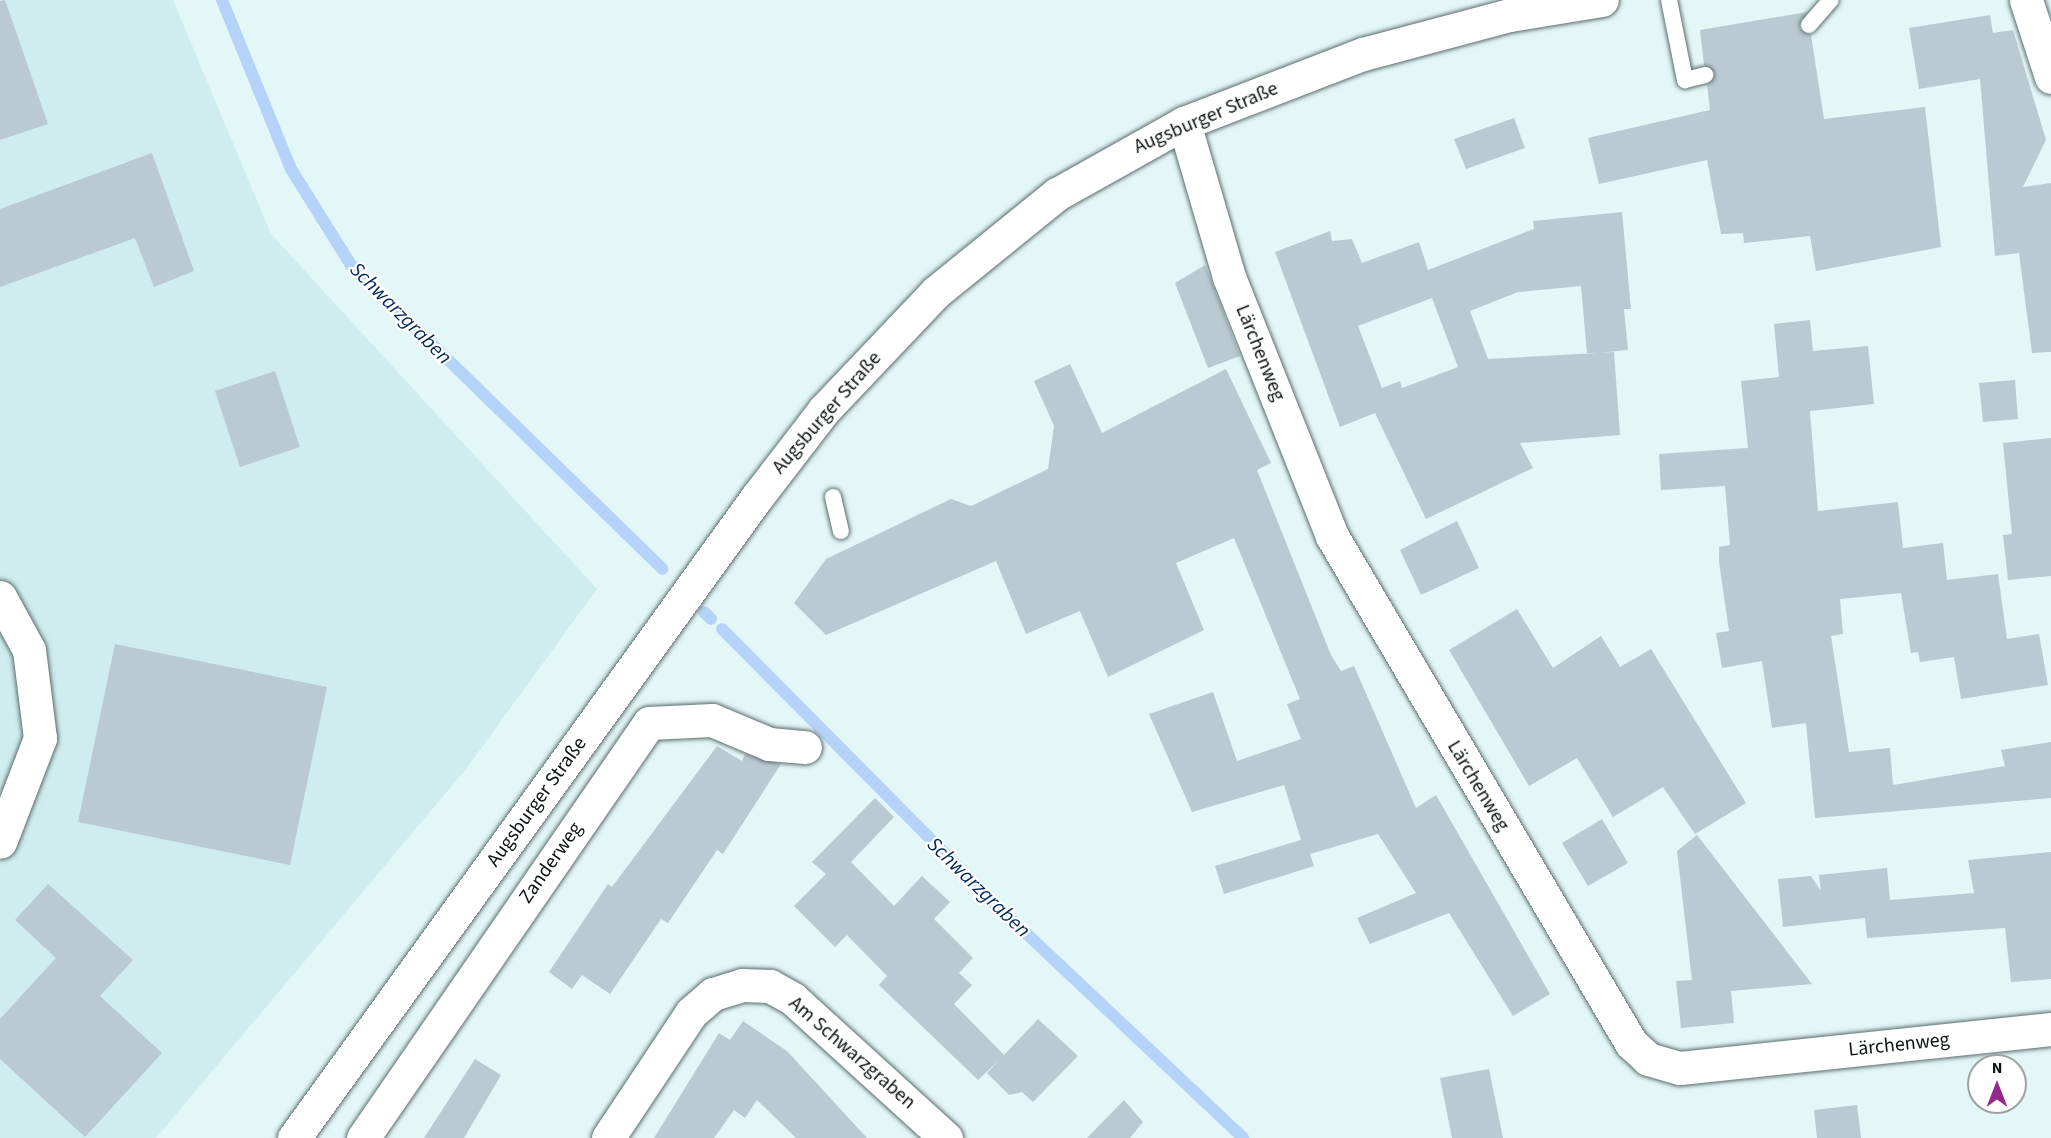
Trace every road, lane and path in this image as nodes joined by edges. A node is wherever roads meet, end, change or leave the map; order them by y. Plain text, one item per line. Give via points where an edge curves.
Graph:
1 (1602, 0) edge
2 (1669, 0) edge
3 (1832, 0) edge
4 (2026, 0) edge
5 (1809, 25) dead end
6 (1705, 75) dead end
7 (2051, 77) edge
8 (1184, 123) junction
9 (833, 497) dead end
10 (841, 531) dead end
11 (0, 597) edge
12 (805, 747) dead end
13 (0, 842) edge
14 (2051, 1029) edge
15 (294, 1138) edge
16 (363, 1138) edge
17 (608, 1138) edge
18 (946, 1138) edge

1 - 8 street, Augsburger Straße via 1510,15 1363,54
2 - 6 lane via 1685,80
3 - 5 lane
4 - 7 street
8 - 14 street, Lärchenweg via 1229,277 1332,536 1631,1043 1648,1059 1680,1068
8 - 15 street, Augsburger Straße via 1058,194 936,292 824,410
9 - 10 lane
11 - 13 street via 29,650 40,738
12 - 16 street, Zanderweg via 769,744 712,720 649,723
17 - 18 street, Am Schwarzgraben via 691,1013 713,994 742,985 770,986 793,999

